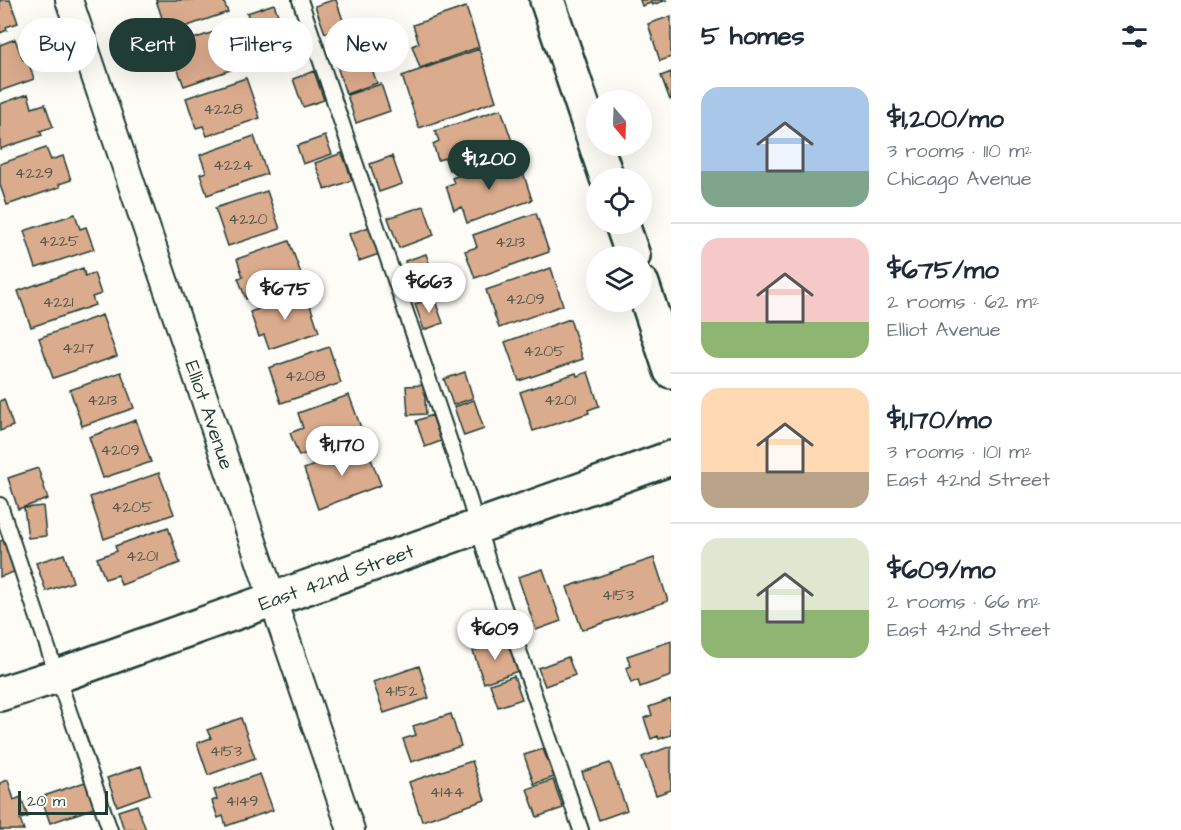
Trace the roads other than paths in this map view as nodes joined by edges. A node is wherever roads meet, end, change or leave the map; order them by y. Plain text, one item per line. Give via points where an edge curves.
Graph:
1 (69, 0) edge
2 (300, 0) edge
3 (547, 0) edge
4 (604, 168) edge
5 (651, 312) edge
6 (671, 371) edge
7 (671, 458) edge
8 (0, 505) edge
9 (478, 526) junction
10 (272, 599) junction
11 (57, 676) junction
12 (0, 694) edge
13 (110, 830) edge
14 (351, 830) edge
15 (580, 830) edge

1 - 10 street, Elliot Avenue
2 - 9 lane
3 - 4 street
5 - 6 street
7 - 9 street, East 42nd Street
8 - 11 lane
9 - 10 street, East 42nd Street
9 - 15 lane
10 - 11 street, East 42nd Street
10 - 14 street, Elliot Avenue
11 - 12 street, East 42nd Street
11 - 13 lane

